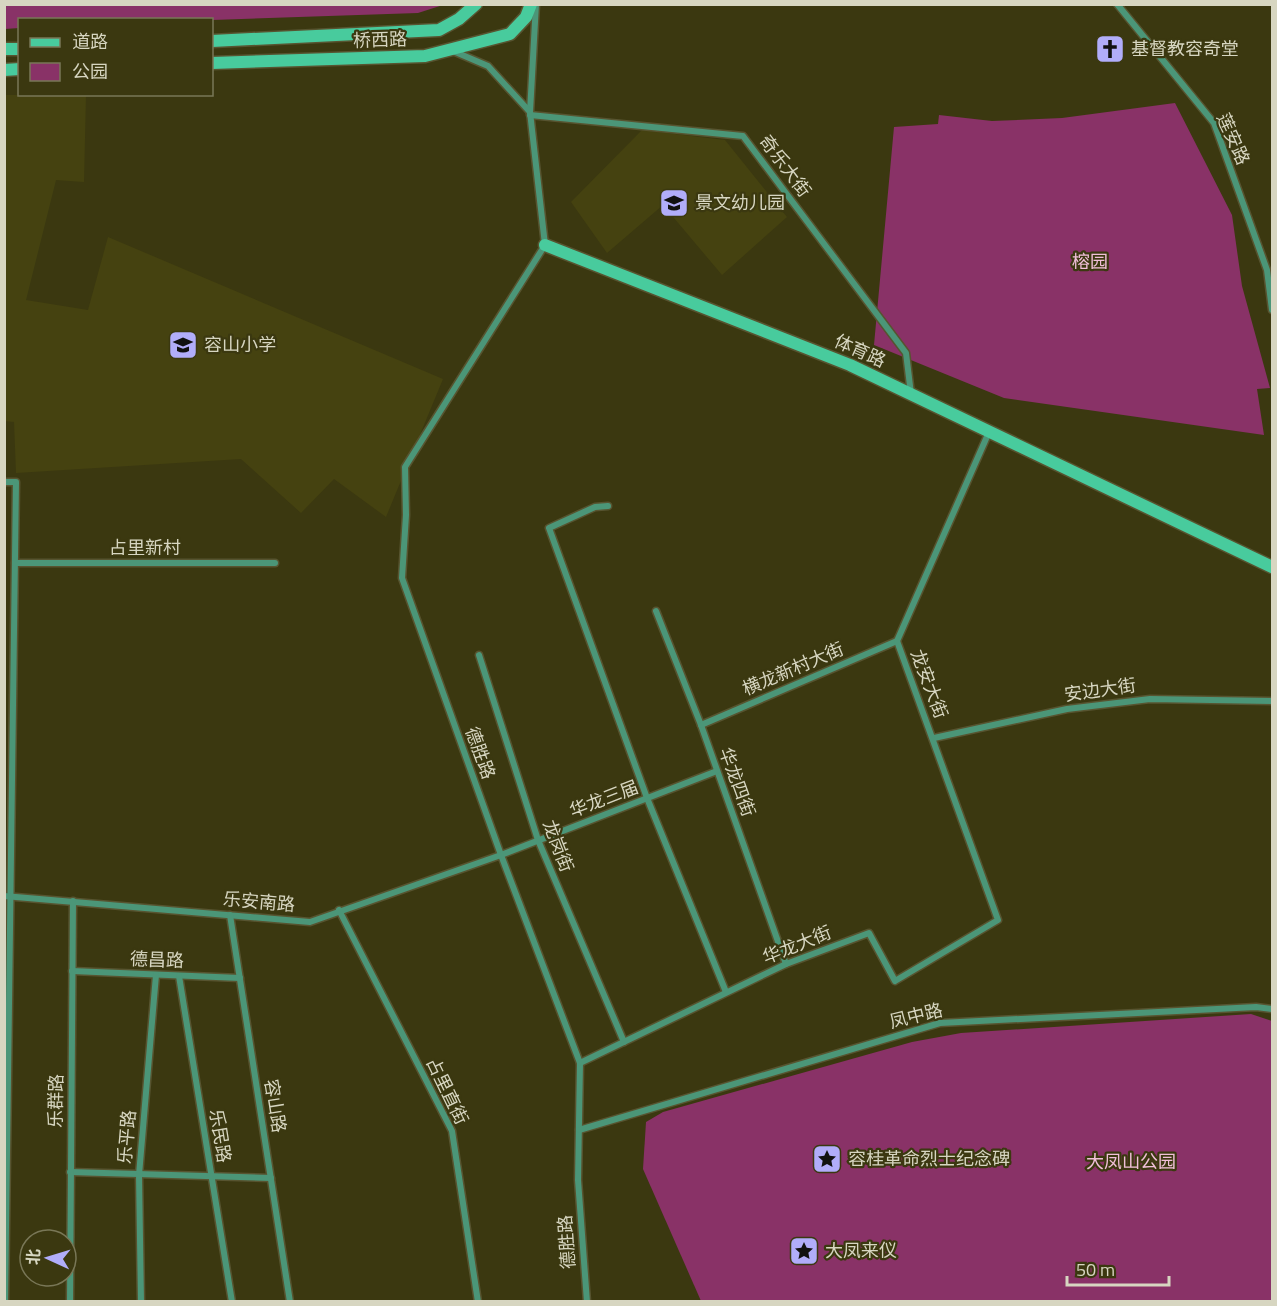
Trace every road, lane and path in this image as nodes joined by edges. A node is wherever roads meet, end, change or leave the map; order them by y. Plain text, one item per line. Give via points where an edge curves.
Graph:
1 (476, 4) edge
2 (531, 4) edge
3 (536, 4) edge
4 (1117, 4) edge
5 (213, 41) edge
6 (450, 50) junction
7 (213, 63) edge
8 (530, 113) junction
9 (545, 245) junction
10 (1272, 310) edge
11 (910, 394) junction
12 (990, 432) junction
13 (4, 482) edge
14 (608, 506) dead end
15 (15, 563) junction
16 (275, 563) dead end
17 (1272, 567) edge
18 (656, 611) dead end
19 (897, 641) junction
20 (479, 655) dead end
21 (1272, 701) edge
22 (701, 725) junction
23 (934, 738) junction
24 (717, 771) junction
25 (647, 798) junction
26 (538, 840) junction
27 (501, 855) junction
28 (8, 896) edge
29 (73, 901) junction
30 (339, 910) junction
31 (230, 915) junction
32 (998, 920) joint
33 (786, 964) junction
34 (72, 971) junction
35 (156, 975) junction
36 (179, 976) junction
37 (240, 978) junction
38 (726, 992) junction
39 (1272, 1010) edge
40 (624, 1042) junction
41 (580, 1064) junction
42 (579, 1130) junction
43 (70, 1172) junction
44 (139, 1175) junction
45 (271, 1178) junction
46 (5, 1302) edge
47 (69, 1302) edge
48 (141, 1302) edge
49 (232, 1302) edge
50 (290, 1302) edge
51 (478, 1302) edge
52 (587, 1302) edge

1 - 5 street, 桥西路 via 439,30
2 - 6 street, 桥西路 via 526,17 510,34
3 - 8 street
4 - 10 street, 莲安路 via 1214,123 1267,270
6 - 7 street, 桥西路 via 425,57
6 - 8 street via 488,66
8 - 9 street
8 - 11 street, 奇乐大街 via 743,136 906,353
9 - 11 street, 体育路 via 798,343
9 - 27 street, 德胜路 via 405,467 402,578
11 - 12 street, 体育路
12 - 17 street, 体育路
12 - 19 street, 龙安大街
13 - 15 street via 16,482
14 - 25 street via 595,507 549,528
15 - 16 street, 占里新村
15 - 28 street
18 - 22 street, 华龙四街
19 - 22 street, 横龙新村大街
19 - 23 street, 龙安大街
20 - 26 street, 龙岗街
21 - 23 street, 安边大街 via 1150,699 1067,709
22 - 24 street, 华龙四街
23 - 32 street, 龙安大街
24 - 25 street, 华龙三届
24 - 33 street, 华龙四街
25 - 26 street, 华龙三届
25 - 38 street
26 - 27 street, 华龙三届
26 - 40 street, 龙岗街
27 - 30 street, 乐安南路
27 - 41 street, 德胜路
28 - 29 street, 乐安南路
28 - 46 street
29 - 31 street, 乐安南路
29 - 34 street, 乐群路
30 - 31 street, 乐安南路 via 310,922
30 - 51 street, 占里直街 via 452,1131
31 - 37 street, 容山路
32 - 33 street, 华龙大街 via 895,981 869,933
33 - 38 street, 华龙大街
34 - 35 street, 德昌路
34 - 43 street, 乐群路
35 - 36 street, 德昌路
35 - 44 street, 乐平路
36 - 37 street, 德昌路
36 - 49 street, 乐民路
37 - 45 street, 容山路
38 - 40 street, 华龙大街
39 - 42 street, 凤中路 via 1256,1007 940,1023
40 - 41 street, 华龙大街
41 - 42 street, 德胜路
42 - 52 street, 德胜路 via 578,1180
43 - 44 street
43 - 47 street, 乐群路
44 - 45 street
44 - 48 street, 乐平路
45 - 50 street, 容山路

